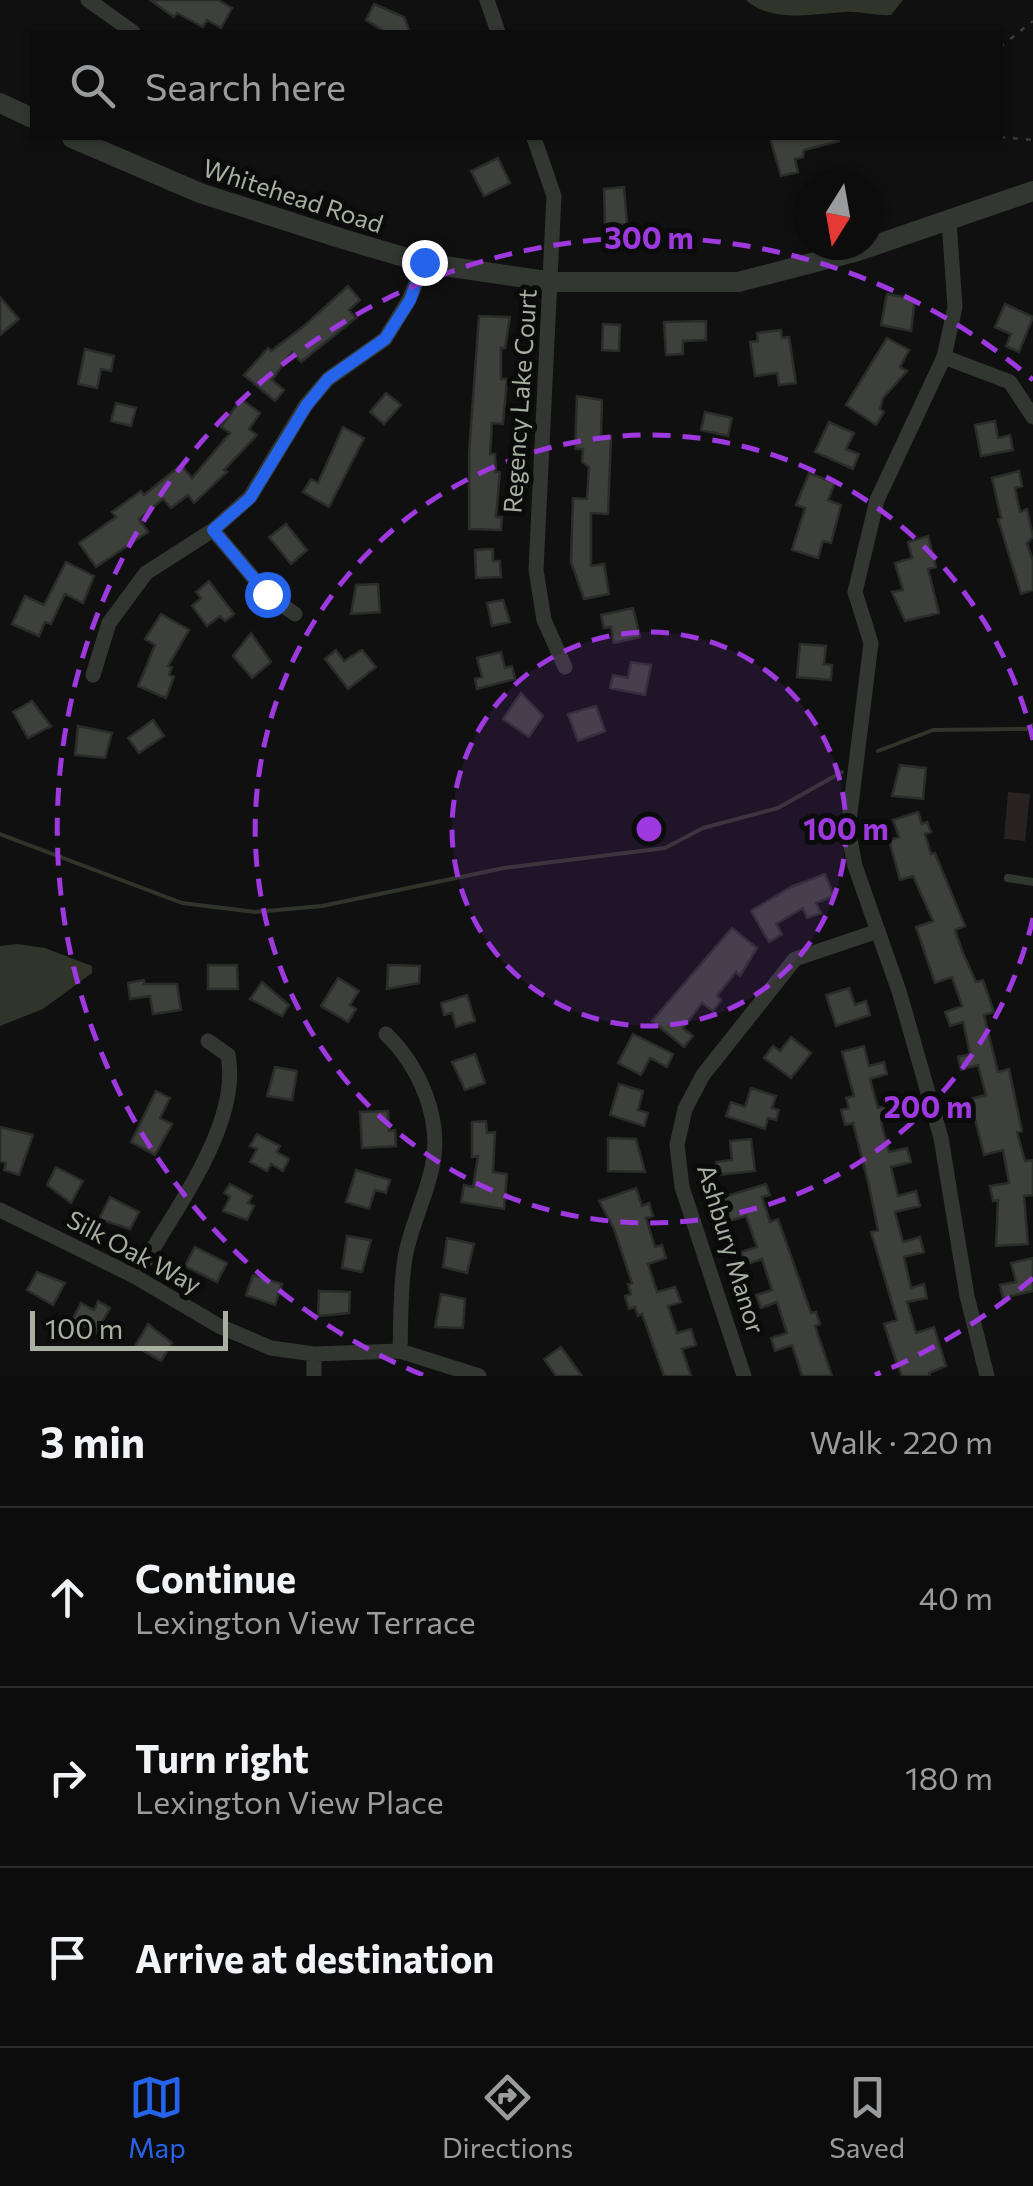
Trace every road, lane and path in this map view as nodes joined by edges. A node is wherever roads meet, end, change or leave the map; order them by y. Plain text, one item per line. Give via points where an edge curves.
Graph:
1 (88, 0) edge
2 (486, 0) edge
3 (1033, 21) edge
4 (130, 30) edge
5 (497, 30) edge
6 (1003, 46) edge
7 (0, 104) edge
8 (30, 117) edge
9 (1003, 137) edge
10 (77, 140) edge
11 (535, 140) edge
12 (1033, 140) edge
13 (1033, 191) edge
14 (949, 221) junction
15 (424, 262) junction
16 (553, 282) junction
17 (944, 357) junction
18 (1033, 417) edge
19 (213, 530) junction
20 (295, 614) dead end
21 (565, 666) dead end
22 (93, 675) dead end
23 (1008, 878) dead end
24 (1033, 882) edge
25 (878, 931) junction
26 (386, 1034) dead end
27 (208, 1041) dead end
28 (0, 1210) edge
29 (136, 1277) junction
30 (400, 1352) junction
31 (314, 1354) junction
32 (314, 1376) edge
33 (479, 1376) edge
34 (744, 1376) edge
35 (987, 1376) edge

1 - 4 street
2 - 5 street
3 - 6 path
7 - 8 street
9 - 12 path
10 - 15 street, Whitehead Road via 200,194
11 - 16 street, Regency Lake Court via 554,196
13 - 14 street, Whitehead Road
14 - 16 street, Whitehead Road via 738,282
14 - 17 street via 955,307
15 - 16 street, Whitehead Road
15 - 19 street via 385,339 328,379 250,498
16 - 21 street, Regency Lake Court via 536,570 544,620
17 - 18 street via 1010,382
17 - 25 street via 877,500 855,592 871,643 848,830
19 - 20 street via 267,594
19 - 22 street via 146,573 108,623
23 - 24 lane
25 - 34 street, Ashbury Manor via 795,959 703,1075 685,1109 677,1145 682,1187
25 - 35 street via 941,1138
26 - 30 street via 411,1059 432,1137 433,1164 405,1256
27 - 29 street via 228,1055 225,1119
28 - 29 street, Silk Oak Way
29 - 31 street, Silk Oak Way via 219,1326 272,1348
30 - 31 street, Silk Oak Way
30 - 33 street, Silk Oak Way
31 - 32 street

